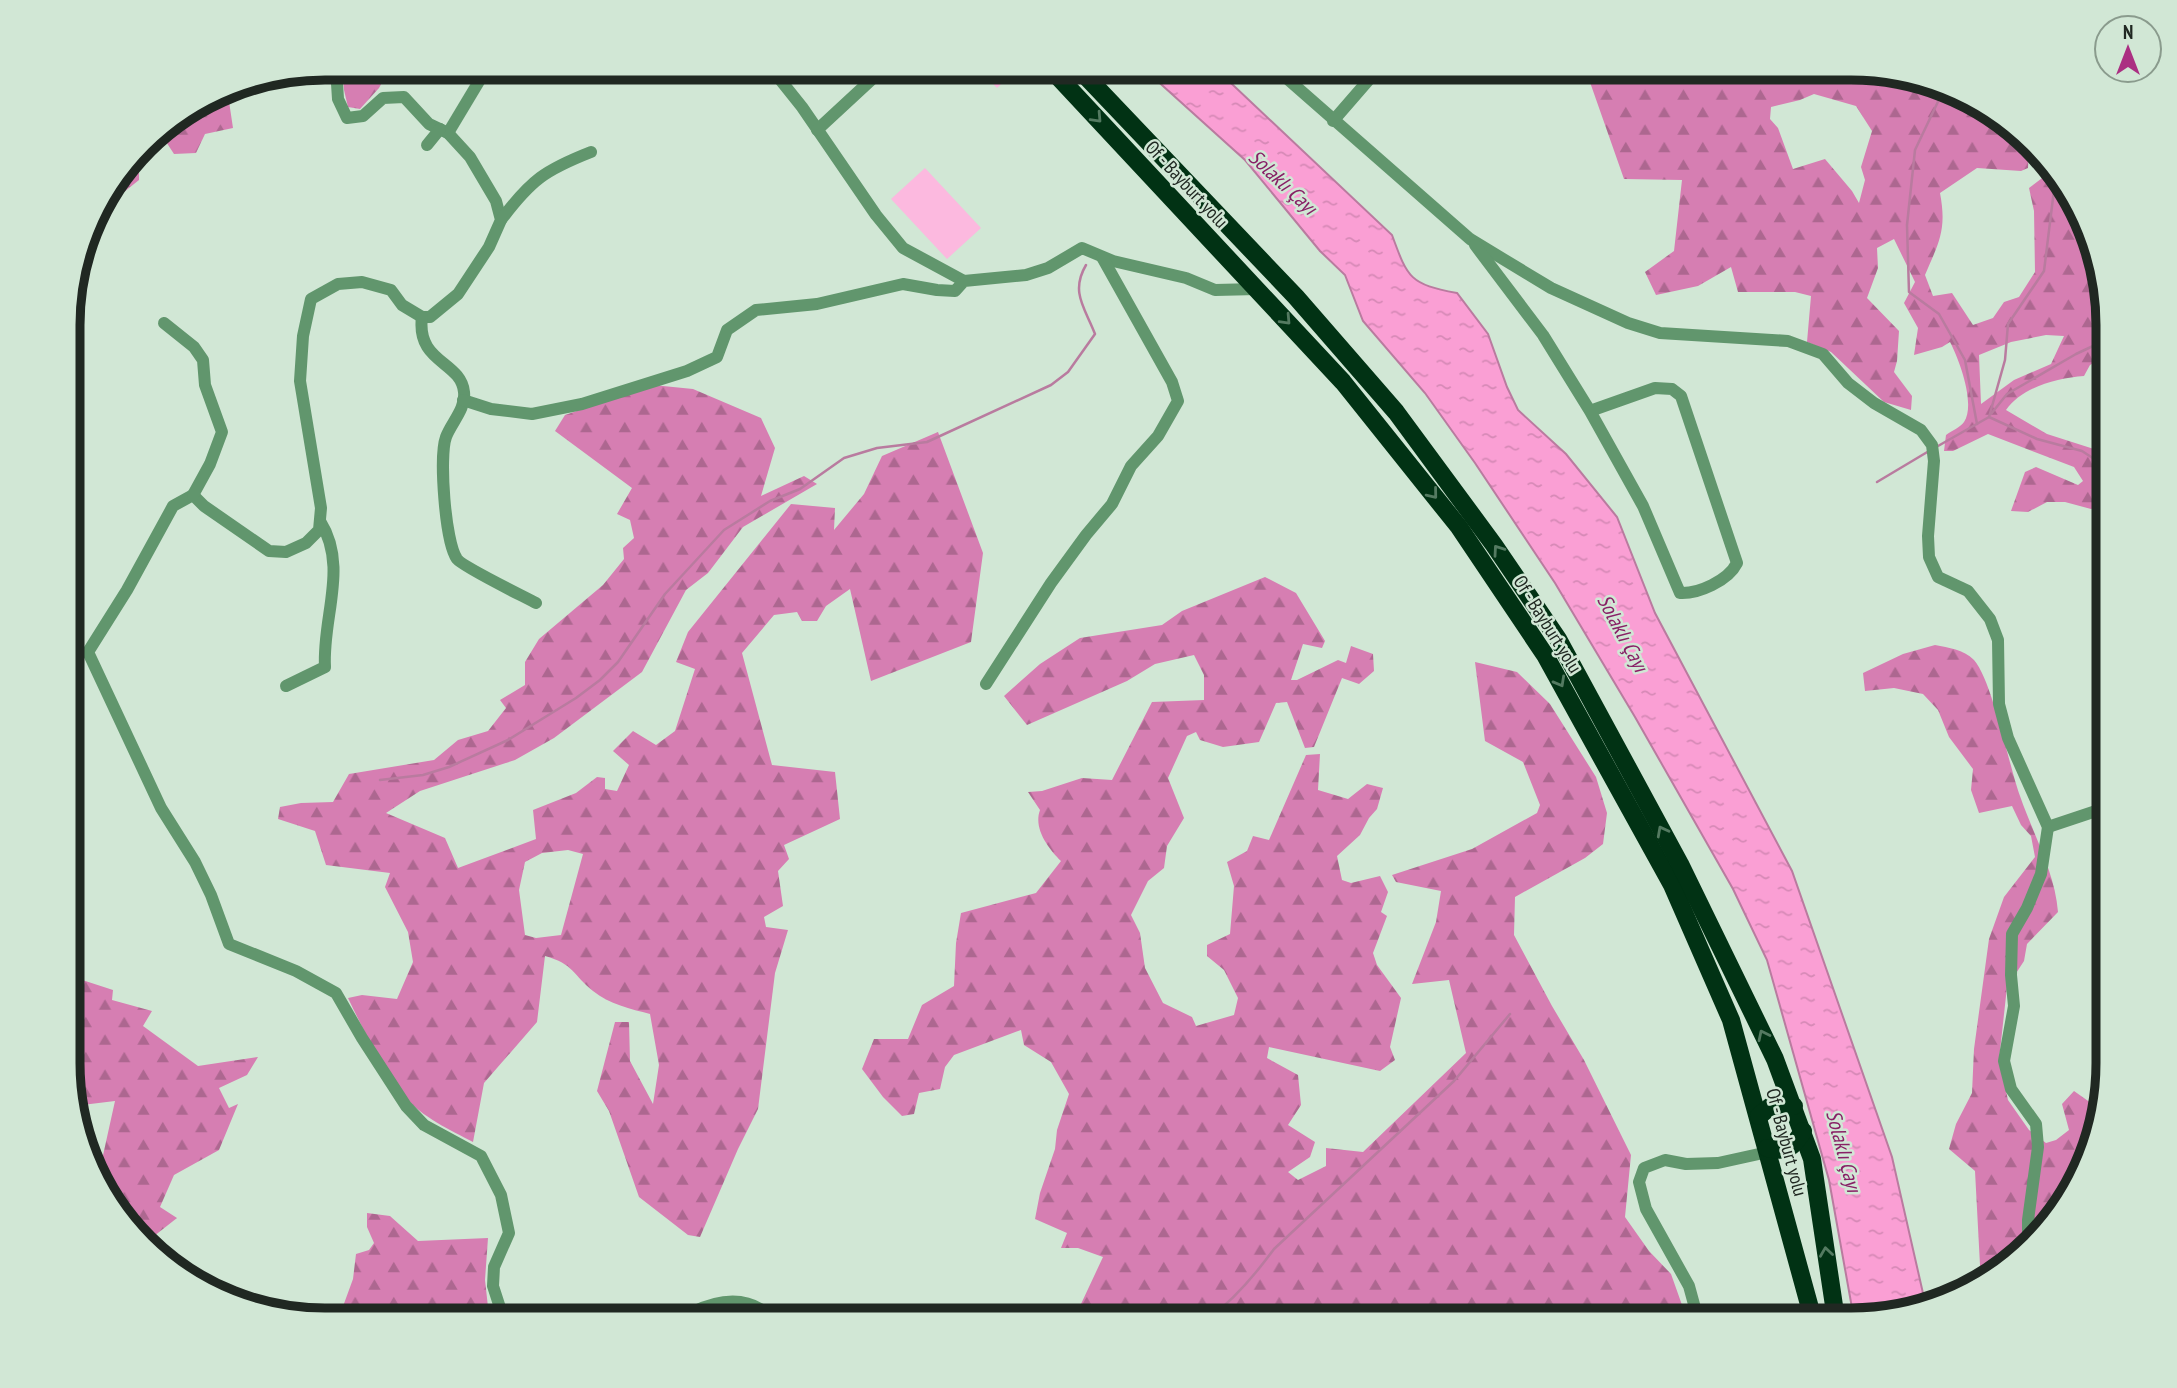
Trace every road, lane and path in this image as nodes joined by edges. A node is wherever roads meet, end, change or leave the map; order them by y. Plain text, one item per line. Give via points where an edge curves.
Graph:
1 (1096, 80) edge
2 (1289, 80) edge
3 (1368, 80) edge
4 (336, 81) edge
5 (478, 81) edge
6 (781, 81) edge
7 (870, 81) edge
8 (1062, 81) edge
9 (1080, 81) edge
10 (1072, 91) junction
11 (1333, 121) junction
12 (817, 130) junction
13 (444, 131) junction
14 (427, 145) dead end
15 (591, 152) dead end
16 (501, 220) junction
17 (1470, 239) junction
18 (1102, 257) junction
19 (964, 281) junction
20 (1257, 289) junction
21 (422, 317) junction
22 (164, 323) dead end
23 (463, 400) junction
24 (1590, 411) junction
25 (193, 495) junction
26 (320, 521) junction
27 (536, 603) dead end
28 (986, 684) dead end
29 (286, 686) dead end
30 (2096, 811) edge
31 (2048, 827) junction
32 (1794, 1106) junction
33 (1759, 1116) junction
34 (1803, 1131) junction
35 (1768, 1150) junction
36 (2028, 1233) edge
37 (1695, 1307) edge
38 (1810, 1307) edge
39 (1834, 1307) edge
40 (500, 1308) edge
41 (702, 1308) edge
42 (762, 1308) edge

32 -> 1 highway, Of - Bayburt yolu via 1680,864 1558,639 1494,545 1396,412
2 - 11 street
3 - 11 street
4 - 13 street via 347,118 363,116 383,98 404,97 429,124
5 - 13 street
6 - 12 street
7 - 12 street
8 - 10 highway, Of - Bayburt yolu
9 - 10 street
10 -> 20 highway, Of - Bayburt yolu
11 - 17 street
12 - 19 street via 903,248
13 - 14 street
13 - 16 street via 470,158 496,201
15 - 16 street via 544,173
16 - 21 street via 458,294 430,317
17 - 24 street via 1543,335
17 - 31 street via 1551,288 1628,323 1660,332 1788,341 1823,354 1848,383 1921,430 1932,445 1934,461 1929,557 1938,578 1968,591 1990,619 1998,640 1999,704 2008,738
18 - 19 street via 1082,248 1026,275
18 - 20 street via 1215,290
18 - 28 street via 1172,382 1178,401
19 - 23 street via 955,291 903,284 817,304 756,310 727,330 717,357 582,404 532,414
20 -> 33 highway, Of - Bayburt yolu via 1343,382 1451,516 1545,655 1672,885 1731,1020
21 - 23 street via 425,346 458,377
21 - 26 street via 402,305 391,290 362,282 338,284 311,299 300,381
22 - 25 street via 203,360 205,385 222,432
23 - 27 street via 442,455 450,544 458,561
24 - 24 street via 1643,506 1680,593 1694,594 1733,572 1737,563 1681,396 1672,389 1655,388
25 - 26 street via 269,551 286,552 306,543 319,530
25 - 40 street via 173,506 88,652 161,808 211,895 229,944 336,993 405,1106 425,1125 481,1156 501,1195 509,1233 494,1267 493,1286
26 - 29 street via 330,537 334,568 325,667
30 - 31 street
31 - 36 street via 2041,874 2012,934 2014,1006 2004,1060 2011,1089 2036,1124 2038,1147
32 - 33 highway via 1771,1106
32 - 34 highway, Of - Bayburt yolu
33 - 35 highway, Of - Bayburt yolu
34 - 35 highway via 1793,1146
39 -> 34 highway, Of - Bayburt yolu via 1812,1159
35 - 37 street via 1718,1163 1665,1160 1644,1168 1639,1182 1646,1209 1689,1286
35 - 38 highway, Of - Bayburt yolu
41 - 42 street via 740,1301

